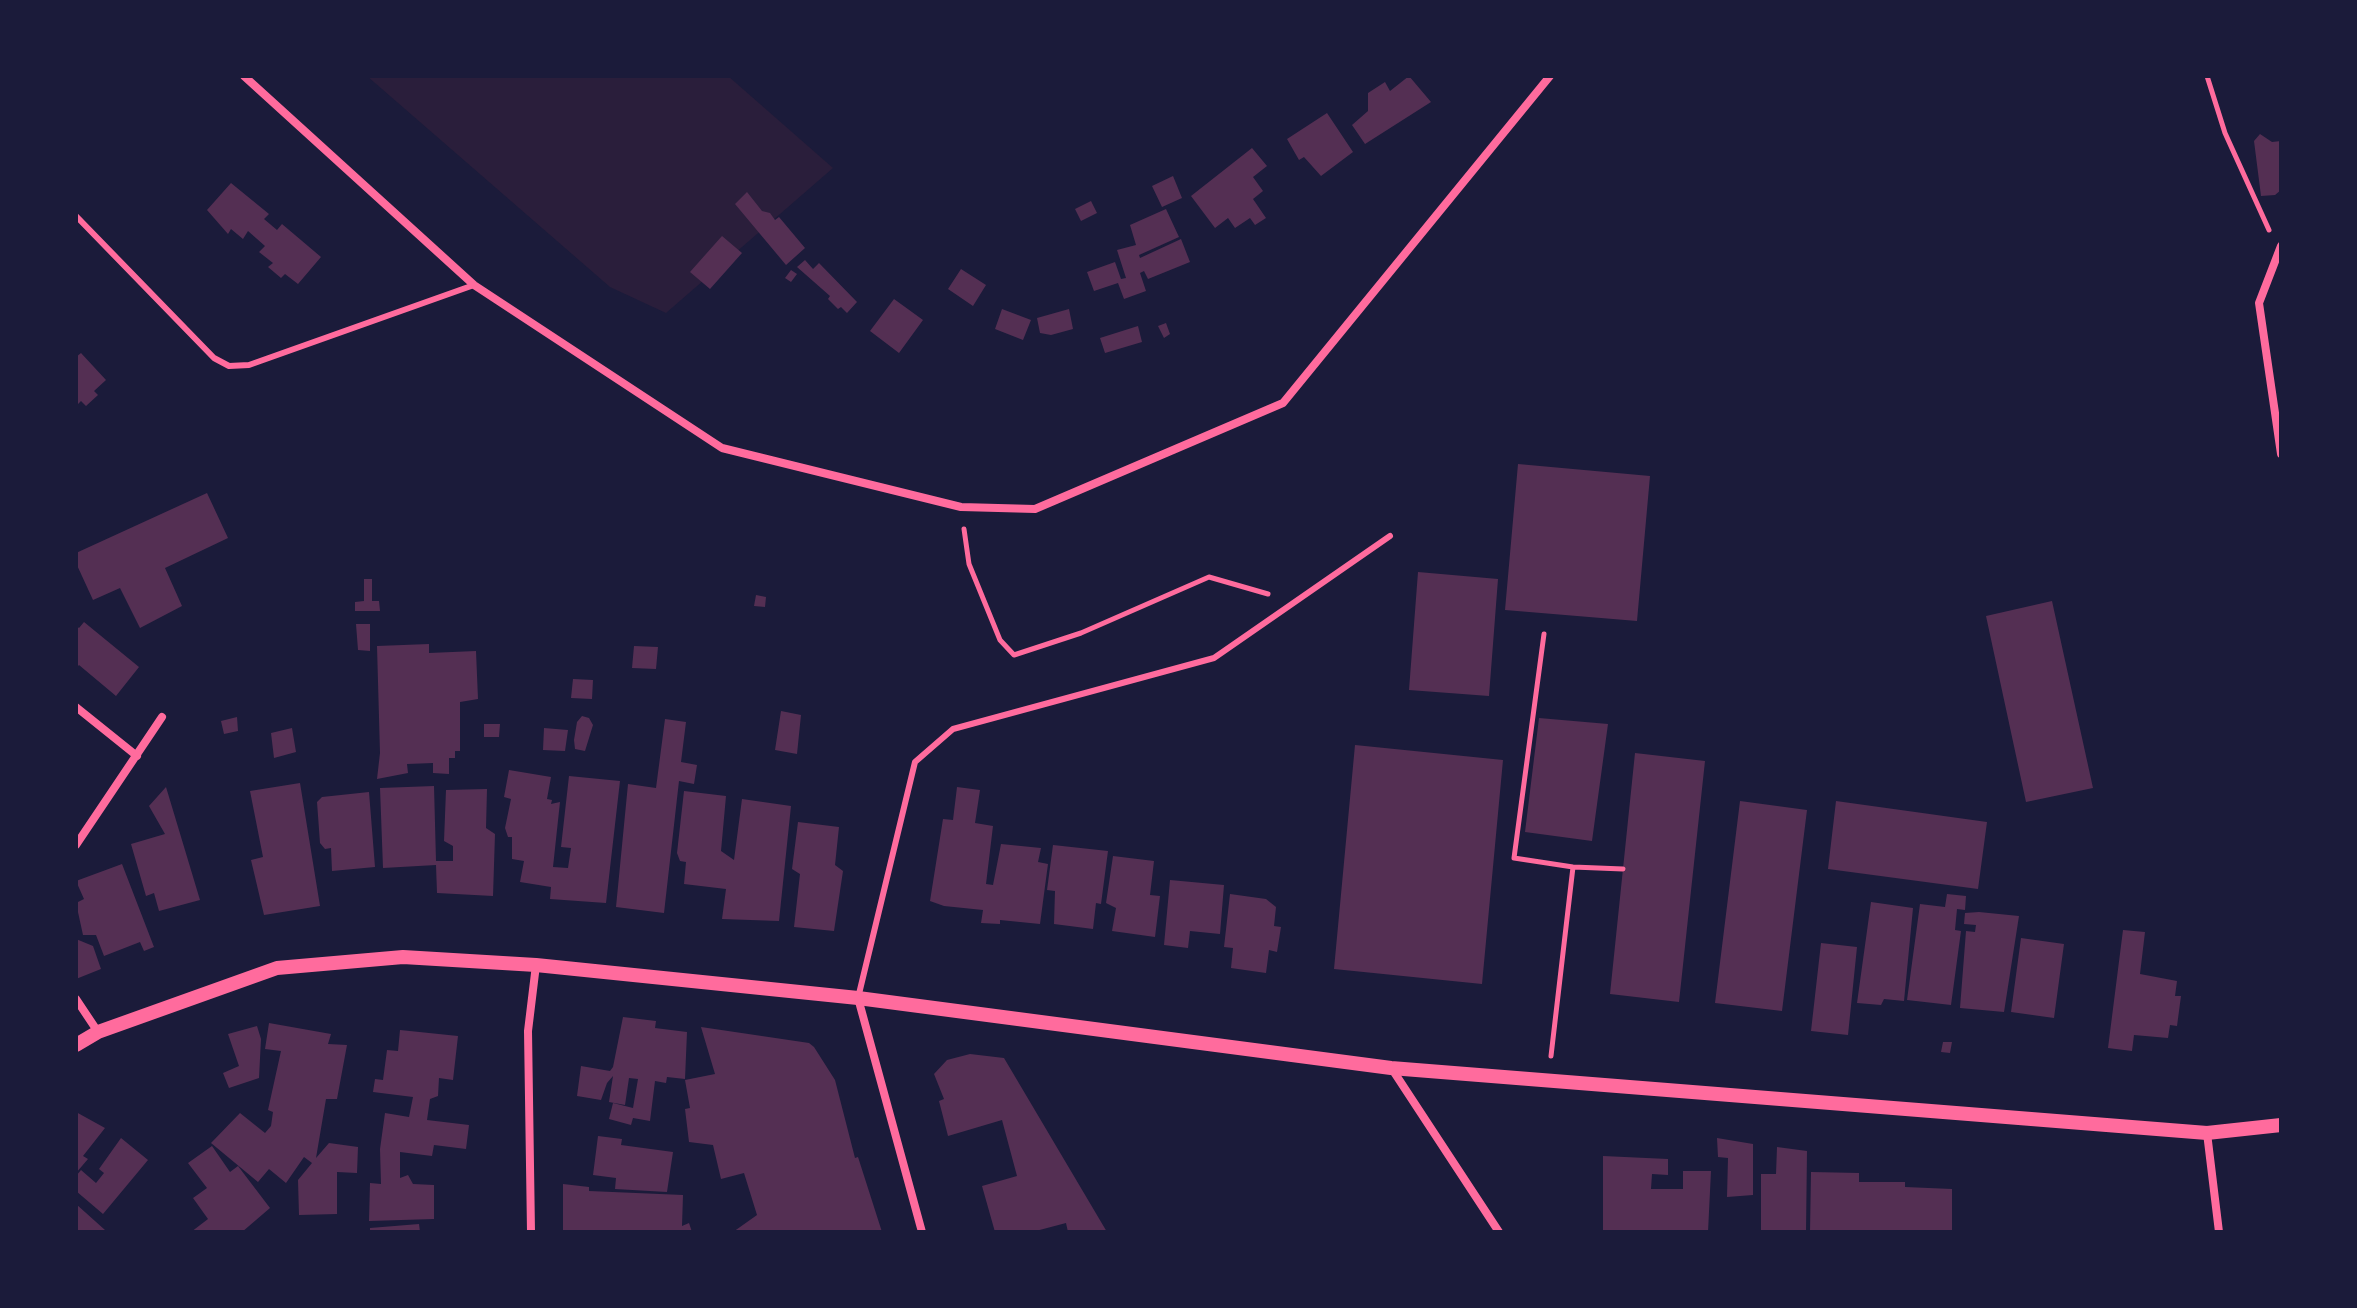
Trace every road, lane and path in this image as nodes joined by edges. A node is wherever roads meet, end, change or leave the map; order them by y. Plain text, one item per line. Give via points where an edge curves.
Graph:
1 (244, 76) edge
2 (1550, 76) edge
3 (2207, 76) edge
4 (76, 216) edge
5 (2280, 247) edge
6 (474, 285) junction
7 (2281, 454) edge
8 (961, 507) junction
9 (1390, 536) dead end
10 (1295, 602) junction
11 (1544, 634) dead end
12 (76, 707) edge
13 (162, 717) dead end
14 (137, 756) junction
15 (76, 845) edge
16 (1573, 867) junction
17 (1623, 869) dead end
18 (536, 965) junction
19 (858, 998) junction
20 (76, 999) edge
21 (98, 1032) junction
22 (76, 1045) edge
23 (1391, 1068) junction
24 (1549, 1081) junction
25 (2281, 1125) edge
26 (2207, 1133) junction
27 (531, 1232) edge
28 (922, 1232) edge
29 (1499, 1232) edge
30 (2219, 1232) edge

1 - 6 street
2 - 8 street via 1283,403 1035,509
3 - 5 path via 2225,133
4 - 6 lane via 214,358 229,366 249,365
5 - 7 street via 2259,303
6 - 8 street via 722,448
8 - 10 path via 969,564 1000,640 1014,655 1081,633 1209,577
9 - 10 lane
10 - 19 lane via 1214,658 953,729 915,762
11 - 16 path via 1514,858
12 - 14 street
13 - 14 street
14 - 15 street
16 - 17 path
16 - 24 path
18 - 19 street
18 - 21 street via 403,957 277,968
18 - 27 street via 528,1031
19 - 23 street
19 - 28 street
20 - 21 street
21 - 22 street
23 - 24 street
23 - 29 street
24 - 26 street
25 - 26 street
26 - 30 street

